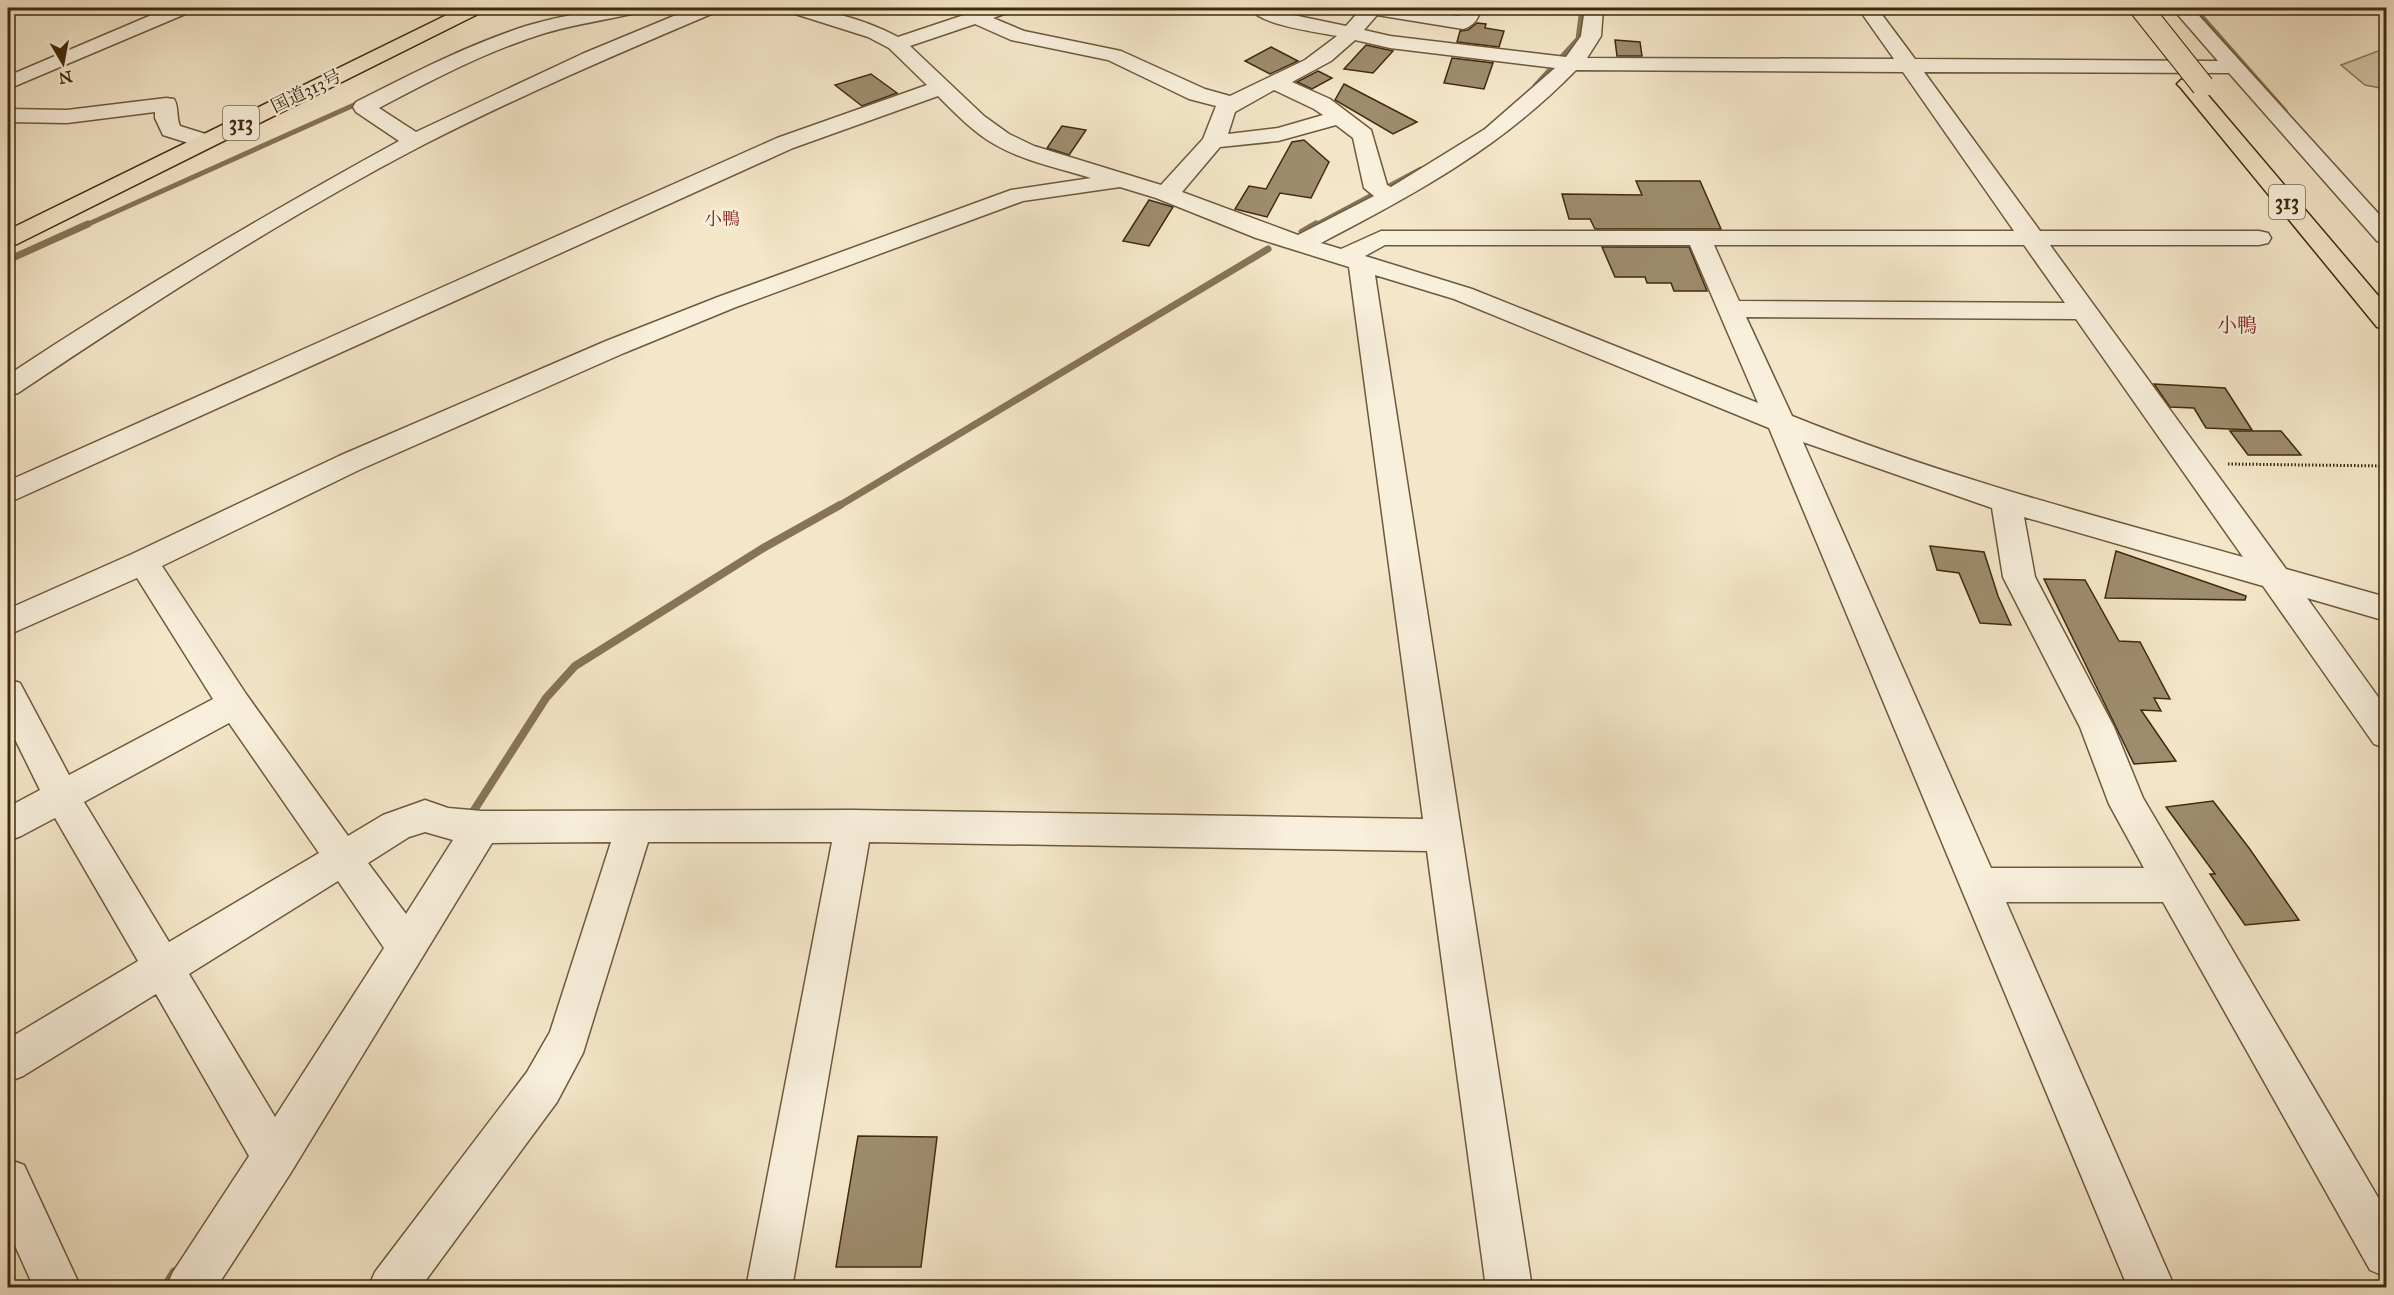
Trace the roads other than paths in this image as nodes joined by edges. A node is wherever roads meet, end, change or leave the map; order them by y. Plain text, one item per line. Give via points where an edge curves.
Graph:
1 (183, 8) edge
2 (475, 8) edge
3 (633, 8) edge
4 (709, 8) edge
5 (796, 8) edge
6 (1005, 8) edge
7 (1259, 8) edge
8 (1372, 8) edge
9 (1472, 8) edge
10 (1594, 8) edge
11 (1868, 8) edge
12 (2129, 8) edge
13 (2141, 8) edge
14 (2182, 8) edge
15 (975, 17) junction
16 (1352, 35) junction
17 (896, 44) junction
18 (1563, 63) junction
19 (1909, 66) junction
20 (2235, 67) junction
21 (8, 82) edge
22 (1274, 82) junction
23 (2195, 85) junction
24 (942, 87) junction
25 (1233, 104) junction
26 (8, 116) edge
27 (1340, 117) junction
28 (204, 141) junction
29 (414, 141) junction
30 (1214, 141) junction
31 (1119, 181) junction
32 (1383, 192) junction
33 (1164, 193) junction
34 (2386, 236) edge
35 (2030, 237) junction
36 (2259, 238) dead end
37 (8, 239) edge
38 (1699, 239) junction
39 (1300, 244) junction
40 (1351, 261) junction
41 (2386, 299) edge
42 (1730, 309) junction
43 (2083, 311) junction
44 (2386, 321) edge
45 (8, 387) edge
46 (1780, 422) junction
47 (8, 493) edge
48 (2006, 502) junction
49 (143, 562) junction
50 (2275, 577) junction
51 (2386, 609) edge
52 (8, 623) edge
53 (8, 692) edge
54 (234, 705) junction
55 (2386, 734) edge
56 (61, 796) junction
57 (8, 825) edge
58 (634, 826) junction
59 (853, 826) junction
60 (482, 827) junction
61 (1444, 835) junction
62 (343, 860) junction
63 (1979, 885) junction
64 (2172, 885) junction
65 (406, 947) junction
66 (164, 968) junction
67 (8, 1062) edge
68 (274, 1158) junction
69 (8, 1181) edge
70 (2386, 1254) edge
71 (58, 1287) edge
72 (189, 1287) edge
73 (392, 1287) edge
74 (769, 1287) edge
75 (1509, 1287) edge
76 (2152, 1287) edge

1 - 21 street
2 - 28 highway, 国道313号 / 313
3 - 29 street via 536,30 499,43 439,67 364,107
4 - 29 street via 579,62
5 - 17 street via 875,33
6 - 15 street
7 - 16 street via 1273,16
8 - 9 street via 1463,23
8 - 16 street
10 - 18 street via 1591,38
11 - 19 street
12 - 23 highway, 313
13 - 23 highway, 313, bridge
14 - 20 street
15 - 17 street
15 - 25 street via 1018,36 1114,55 1197,94
16 - 18 street
16 - 22 street via 1324,57
17 - 24 street
18 - 19 street
18 - 32 street via 1522,112 1493,136 1464,156
19 - 20 street
19 - 35 street
20 - 34 street
22 - 25 street
22 - 27 street via 1322,104
23 - 41 highway, 313
23 - 44 highway, 313
24 - 31 street via 976,121 1001,139
24 - 47 street via 785,143
25 - 30 street via 1225,109
26 - 28 street via 110,113 166,104 171,130
27 - 30 street via 1264,139
27 - 32 street via 1363,135
28 - 37 highway, 国道313号 / 313
29 - 45 street via 273,220
30 - 33 street via 1174,187
31 - 33 street
31 - 49 street via 1019,195 727,302 349,463
32 - 39 street
33 - 39 street
35 - 36 street
35 - 38 street
35 - 43 street
38 - 40 street via 1381,238
38 - 42 street
39 - 40 street
40 - 46 street via 1463,294
40 - 61 street
42 - 43 street
42 - 46 street
43 - 50 street
46 - 48 street via 1841,447
46 - 63 street
48 - 50 street
48 - 64 street via 2019,577 2097,727 2127,804
49 - 52 street
49 - 54 street
50 - 51 street
50 - 55 street
53 - 56 street
54 - 56 street
54 - 62 street
56 - 57 street
56 - 66 street
58 - 59 street
58 - 60 street
58 - 73 street via 568,1039 542,1087
59 - 61 street
59 - 74 street
60 - 62 street via 448,824 425,816 396,826
60 - 65 street
61 - 75 street
62 - 65 street
62 - 66 street
63 - 64 street
63 - 76 street
64 - 70 street
65 - 68 street
66 - 67 street
66 - 68 street
68 - 72 street
69 - 71 street

